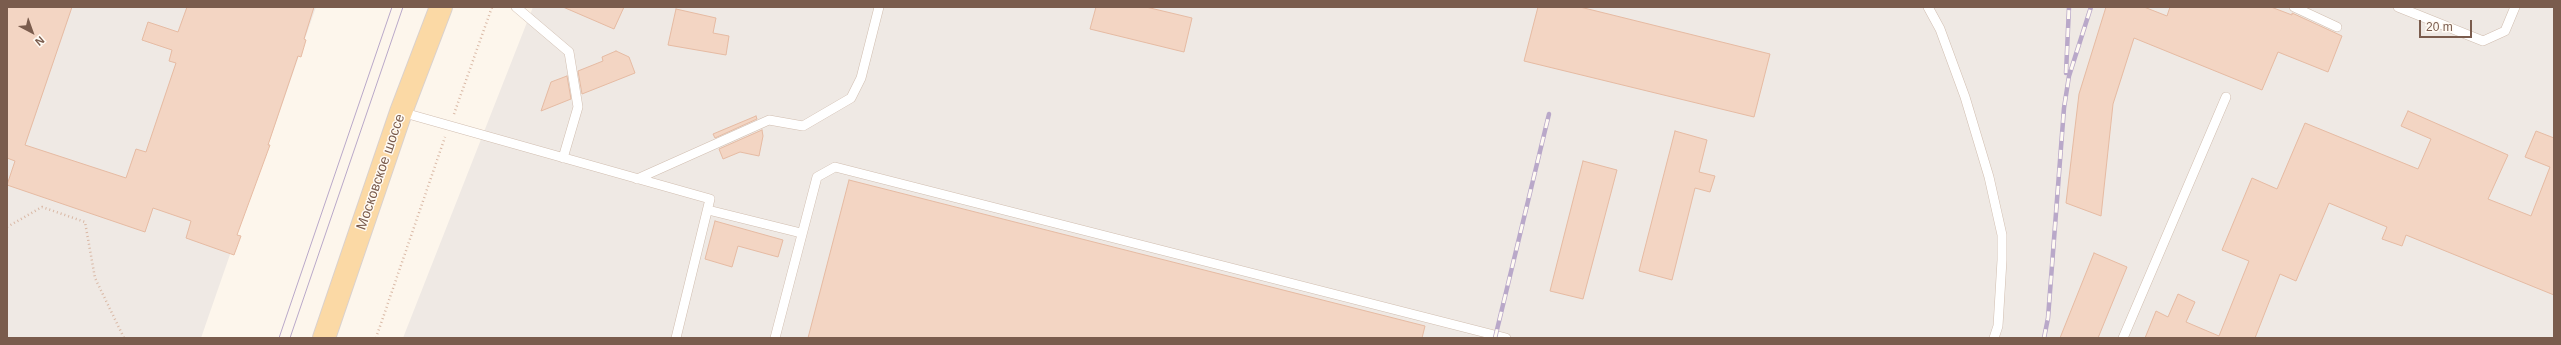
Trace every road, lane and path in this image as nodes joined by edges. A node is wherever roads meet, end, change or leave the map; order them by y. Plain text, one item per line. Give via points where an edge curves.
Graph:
1 (441, 7) edge
2 (492, 7) edge
3 (516, 7) edge
4 (879, 7) edge
5 (1928, 7) edge
6 (1936, 7) edge
7 (2294, 7) edge
8 (2398, 7) edge
9 (2515, 7) edge
10 (2338, 27) dead end
11 (1940, 29) junction
12 (2226, 97) dead end
13 (401, 112) junction
14 (449, 126) junction
15 (563, 158) junction
16 (637, 178) junction
17 (708, 210) junction
18 (7, 227) edge
19 (801, 233) junction
20 (124, 338) edge
21 (324, 338) edge
22 (376, 338) edge
23 (676, 338) edge
24 (775, 338) edge
25 (1506, 338) edge
26 (1994, 338) edge
27 (2123, 338) edge

1 - 13 main road, Московское шоссе
2 - 14 path
3 - 15 lane via 569,52 578,107
4 - 16 lane via 861,78 851,98 803,126 769,120
5 - 11 lane
6 - 11 lane
7 - 10 lane
8 - 9 lane via 2483,41 2505,31
11 - 26 lane via 1965,97 1989,177 2002,235 2002,275 1998,326
12 - 27 lane
13 - 14 lane
13 - 21 main road, Московское шоссе
14 - 15 lane
14 - 22 path
15 - 16 lane
16 - 17 lane via 710,200
17 - 19 lane
17 - 23 lane
18 - 20 path via 42,208 85,222 95,278
19 - 24 lane
19 - 25 lane via 817,177 835,167

